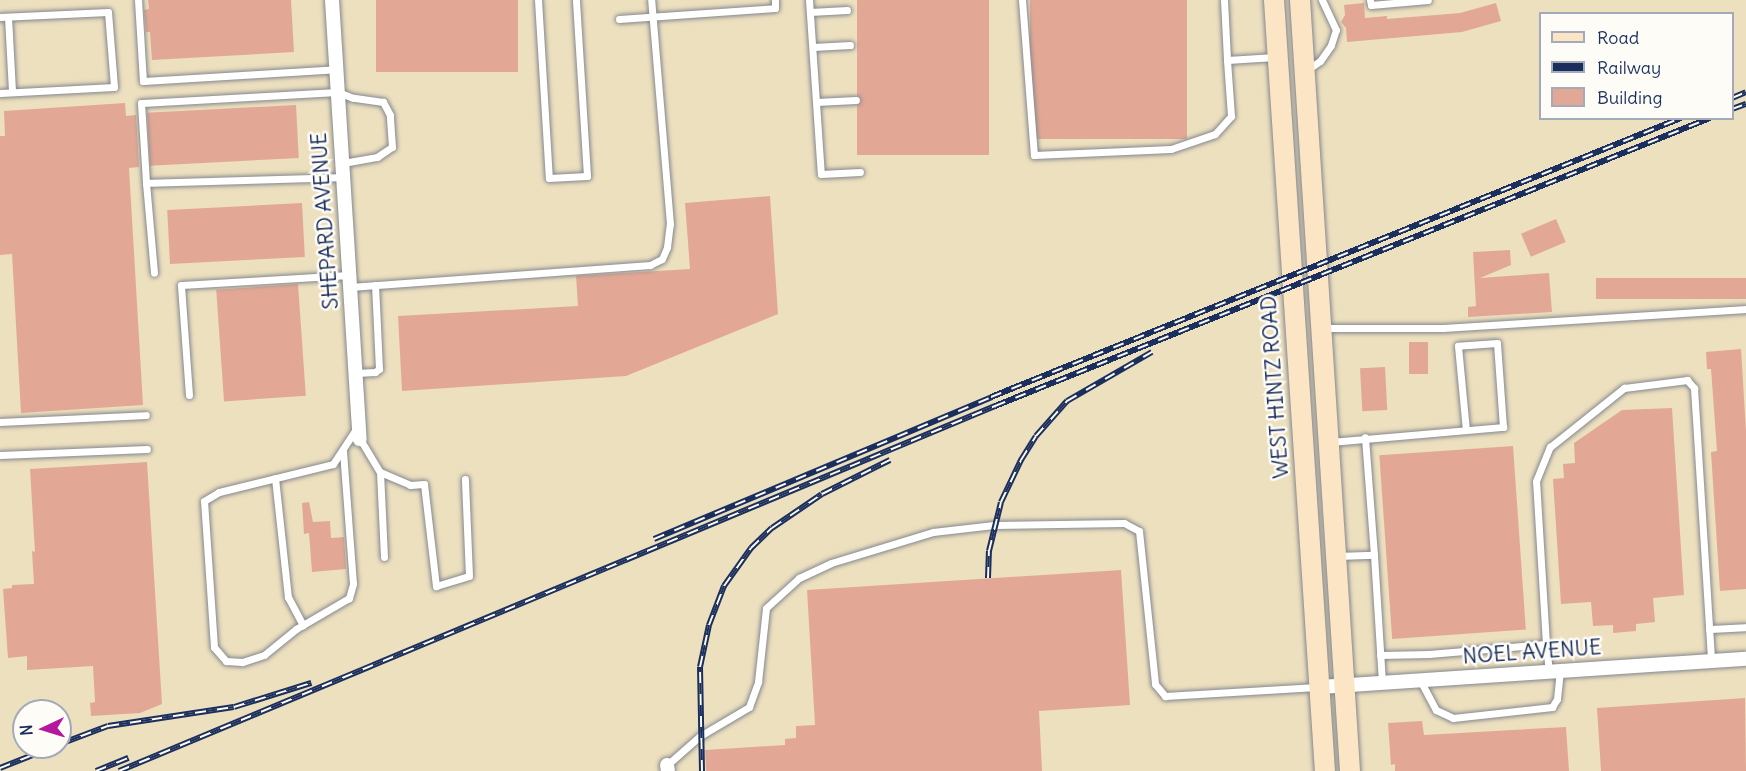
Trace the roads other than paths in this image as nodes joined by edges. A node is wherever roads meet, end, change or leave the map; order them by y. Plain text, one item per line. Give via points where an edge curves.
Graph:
1 (138, 0) edge
2 (332, 0) edge
3 (538, 0) edge
4 (576, 0) edge
5 (651, 0) edge
6 (775, 0) edge
7 (809, 0) edge
8 (1022, 0) edge
9 (1224, 0) edge
10 (1274, 0) edge
11 (1300, 0) edge
12 (1322, 0) edge
13 (1370, 0) edge
14 (1428, 0) edge
15 (847, 10) dead end
16 (810, 12) junction
17 (652, 16) junction
18 (4, 17) edge
19 (619, 19) dead end
20 (850, 45) dead end
21 (813, 47) junction
22 (1277, 57) junction
23 (1227, 60) junction
24 (337, 69) junction
25 (1305, 72) junction
26 (12, 92) junction
27 (338, 92) junction
28 (0, 93) edge
29 (856, 100) dead end
30 (816, 102) junction
31 (343, 170) junction
32 (860, 172) dead end
33 (146, 183) junction
34 (154, 273) dead end
35 (350, 281) junction
36 (375, 285) junction
37 (1746, 309) edge
38 (1321, 328) junction
39 (356, 374) junction
40 (189, 395) dead end
41 (146, 415) dead end
42 (0, 422) edge
43 (359, 424) junction
44 (1466, 430) junction
45 (1365, 437) junction
46 (360, 439) joint
47 (1328, 442) junction
48 (147, 448) dead end
49 (343, 451) junction
50 (0, 454) edge
51 (380, 472) junction
52 (275, 478) junction
53 (465, 479) dead end
54 (1374, 555) junction
55 (1335, 556) junction
56 (384, 557) dead end
57 (303, 625) junction
58 (1746, 627) edge
59 (1709, 629) junction
60 (1546, 644) junction
61 (1380, 655) junction
62 (1746, 659) edge
63 (1711, 661) junction
64 (1554, 671) junction
65 (1420, 680) junction
66 (1382, 682) junction
67 (1344, 685) junction
68 (1320, 687) junction
69 (668, 768) edge
70 (1325, 771) edge
71 (1350, 771) edge

1 - 24 lane via 143,81
2 - 24 street, SHEPARD AVENUE
3 - 4 lane via 549,178 587,176
5 - 17 lane
6 - 17 lane via 775,8
7 - 16 lane
8 - 23 lane via 1034,155 1171,149 1215,134 1231,116
9 - 23 lane
10 - 22 main road, WEST HINTZ ROAD
11 - 25 main road
12 - 25 lane via 1336,30 1320,60
13 - 14 lane via 1371,5
15 - 16 lane
16 - 21 lane
17 - 19 lane
17 - 36 lane via 670,224 662,259 650,265
18 - 26 lane
18 - 26 lane via 108,12 114,87
20 - 21 lane
21 - 30 lane
22 - 23 lane
22 - 68 main road, WEST HINTZ ROAD
24 - 27 street, SHEPARD AVENUE
25 - 38 main road
26 - 28 lane
27 - 31 street, SHEPARD AVENUE
27 - 31 lane via 383,102 393,135 392,147 377,158
27 - 33 lane via 141,103
29 - 30 lane
30 - 32 lane via 821,174
31 - 33 lane
31 - 35 street, SHEPARD AVENUE
33 - 34 lane
35 - 36 lane
35 - 39 street, SHEPARD AVENUE
35 - 40 lane via 181,285
36 - 39 lane via 379,369
37 - 38 lane via 1443,328
38 - 47 main road
39 - 43 street, SHEPARD AVENUE
41 - 42 lane
43 - 46 street, SHEPARD AVENUE
43 - 49 lane
44 - 44 lane via 1503,427 1497,343 1458,346
44 - 45 lane
45 - 47 lane
45 - 54 lane
46 - 51 lane
47 - 55 main road
48 - 50 lane
49 - 52 lane via 333,464
49 - 57 lane via 353,584 349,598
51 - 53 lane via 410,485 424,484 436,586 470,576
51 - 56 lane
52 - 57 lane via 288,597
52 - 57 lane via 219,492 204,501 214,647 226,661 242,662 264,655
54 - 55 lane
54 - 61 lane
55 - 67 main road
58 - 59 lane
59 - 60 lane via 1694,388 1687,380 1624,388 1550,447 1536,481
59 - 63 lane
60 - 61 lane
60 - 64 lane
61 - 66 lane
62 - 63 street, NOEL AVENUE
63 - 64 street, NOEL AVENUE
64 - 65 street, NOEL AVENUE
64 - 65 lane via 1557,699 1552,707 1453,718 1436,710
65 - 66 street, NOEL AVENUE
66 - 67 street, NOEL AVENUE
67 - 68 street, NOEL AVENUE
67 - 71 main road
68 - 69 lane via 1165,696 1155,684 1139,531 1124,523 994,525 933,532 831,563 799,578 766,608 758,681 749,706 700,736
68 - 70 main road, WEST HINTZ ROAD

